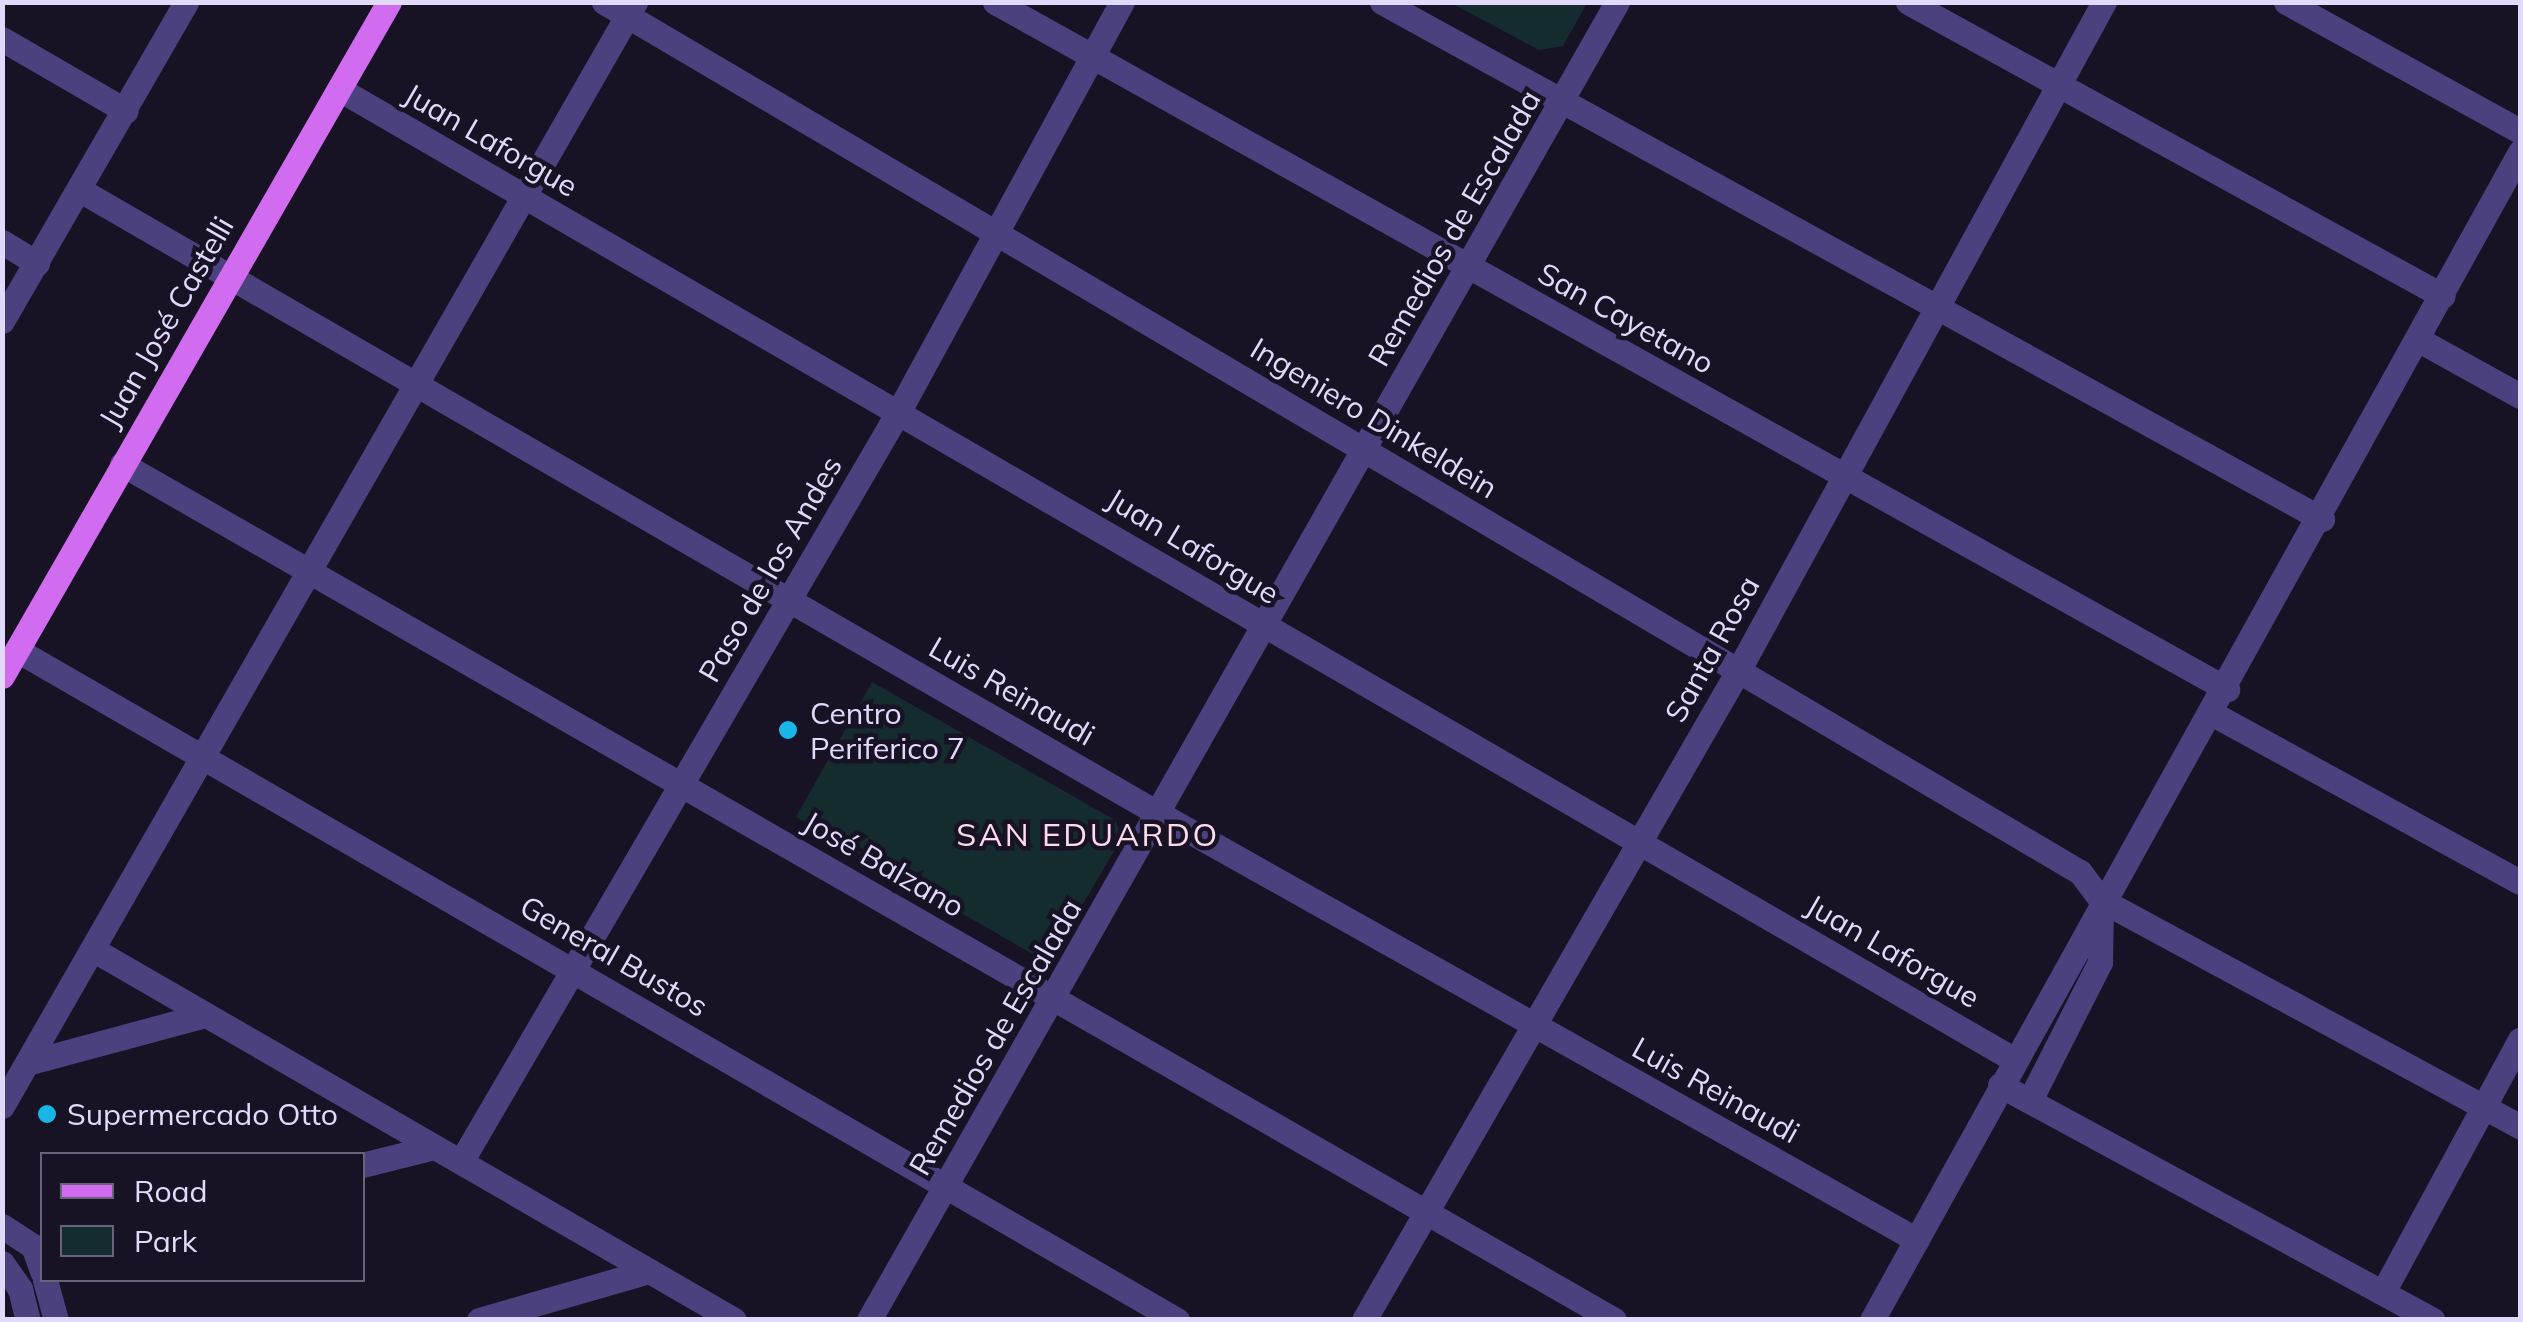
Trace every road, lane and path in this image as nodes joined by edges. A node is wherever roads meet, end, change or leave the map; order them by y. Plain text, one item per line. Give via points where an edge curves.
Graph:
1 (186, 2) edge
2 (389, 2) edge
3 (604, 2) edge
4 (995, 2) edge
5 (1122, 2) edge
6 (1382, 2) edge
7 (1617, 2) edge
8 (1908, 2) edge
9 (2104, 2) edge
10 (2286, 2) edge
11 (631, 9) edge
12 (2, 39) edge
13 (1093, 56) junction
14 (2060, 84) junction
15 (339, 89) junction
16 (1563, 102) junction
17 (126, 111) junction
18 (2520, 131) edge
19 (2520, 152) edge
20 (80, 190) junction
21 (525, 198) junction
22 (1000, 232) junction
23 (2, 242) edge
24 (37, 263) junction
25 (1470, 268) junction
26 (228, 278) junction
27 (2442, 296) junction
28 (1938, 305) junction
29 (2, 321) edge
30 (2419, 340) junction
31 (418, 388) junction
32 (2520, 396) edge
33 (900, 409) junction
34 (1364, 450) junction
35 (122, 464) junction
36 (1846, 476) junction
37 (2322, 519) junction
38 (311, 572) junction
39 (790, 600) junction
40 (1266, 627) junction
41 (17, 650) junction
42 (1738, 671) junction
43 (2, 676) edge
44 (2228, 688) junction
45 (2213, 714) junction
46 (206, 757) junction
47 (681, 785) junction
48 (1161, 815) junction
49 (1640, 841) junction
50 (2520, 882) edge
51 (2101, 900) junction
52 (94, 950) junction
53 (577, 972) junction
54 (1054, 999) junction
55 (205, 1015) junction
56 (1534, 1026) junction
57 (2520, 1040) edge
58 (2013, 1059) junction
59 (27, 1063) junction
60 (2000, 1085) junction
61 (2030, 1100) junction
62 (2, 1106) edge
63 (2484, 1108) junction
64 (2520, 1127) edge
65 (434, 1148) junction
66 (462, 1160) junction
67 (365, 1164) edge
68 (948, 1186) junction
69 (1427, 1211) junction
70 (2, 1226) edge
71 (1917, 1240) junction
72 (38, 1244) edge
73 (2, 1263) edge
74 (649, 1271) junction
75 (46, 1282) edge
76 (2383, 1292) junction
77 (728, 1318) edge
78 (28, 1320) edge
79 (56, 1320) edge
80 (479, 1320) edge
81 (870, 1320) edge
82 (1178, 1320) edge
83 (1364, 1320) edge
84 (1614, 1320) edge
85 (1872, 1320) edge
86 (2432, 1320) edge

1 - 17 street
2 - 15 main road, Juan José Castelli
3 - 11 street, Ingeniero Dinkeldein
4 - 13 street, San Cayetano
5 - 13 street, Paso de los Andes
6 - 16 street
7 - 16 street, Remedios de Escalada
8 - 14 street
9 - 14 street, Santa Rosa
10 - 18 street
11 - 21 street
11 - 22 street, Ingeniero Dinkeldein
12 - 17 street
13 - 22 street, Paso de los Andes
13 - 25 street, San Cayetano
14 - 27 street
14 - 28 street, Santa Rosa
15 - 21 street, Juan Laforgue
15 - 26 main road, Juan José Castelli
16 - 25 street, Remedios de Escalada
16 - 28 street
17 - 20 street
19 - 27 street
20 - 24 street
20 - 26 street, Luis Reinaudi
21 - 31 street
21 - 33 street, Juan Laforgue
22 - 33 street, Paso de los Andes
22 - 34 street, Ingeniero Dinkeldein
23 - 24 street
24 - 29 street
25 - 34 street, Remedios de Escalada
25 - 36 street, San Cayetano
26 - 31 street, Luis Reinaudi
26 - 35 main road, Juan José Castelli
27 - 30 street
28 - 36 street, Santa Rosa
28 - 37 street
30 - 32 street
30 - 37 street
31 - 38 street
31 - 39 street, Luis Reinaudi
33 - 39 street, Paso de los Andes
33 - 40 street, Juan Laforgue
34 - 40 street, Remedios de Escalada
34 - 42 street, Ingeniero Dinkeldein
35 - 38 street, José Balzano
35 - 41 main road, Juan José Castelli
36 - 42 street, Santa Rosa
36 - 44 street, San Cayetano
37 - 44 street
38 - 46 street
38 - 47 street, José Balzano
39 - 47 street, Paso de los Andes
39 - 48 street, Luis Reinaudi
40 - 48 street, Remedios de Escalada
40 - 49 street, Juan Laforgue
41 - 43 main road, Juan José Castelli
41 - 46 street, General Bustos
42 - 49 street, Santa Rosa
42 - 51 street, Ingeniero Dinkeldein via 2080,872
44 - 45 street
45 - 50 street
45 - 51 street via 2132,860
46 - 52 street
46 - 53 street, General Bustos
47 - 53 street, Paso de los Andes
47 - 54 street, José Balzano
48 - 54 street, Remedios de Escalada
48 - 56 street, Luis Reinaudi
49 - 56 street, Santa Rosa
49 - 58 street, Juan Laforgue
51 - 58 street
51 - 61 street via 2100,962
51 - 63 street, Ingeniero Dinkeldein
52 - 55 street
52 - 59 street
53 - 66 street, Paso de los Andes
53 - 68 street, General Bustos
54 - 68 street, Remedios de Escalada
54 - 69 street, José Balzano
55 - 59 street
55 - 65 street
56 - 69 street, Santa Rosa
56 - 71 street, Luis Reinaudi
57 - 63 street
58 - 60 street
59 - 62 street
60 - 61 street
60 - 71 street
61 - 76 street
63 - 64 street, Ingeniero Dinkeldein
63 - 76 street
65 - 66 street
65 - 67 street
66 - 74 street
68 - 81 street, Remedios de Escalada
68 - 82 street, General Bustos
69 - 83 street, Santa Rosa
69 - 84 street, José Balzano
70 - 72 street
71 - 85 street
73 - 78 street via 20,1289
74 - 77 street
74 - 80 street
75 - 79 street
76 - 86 street

